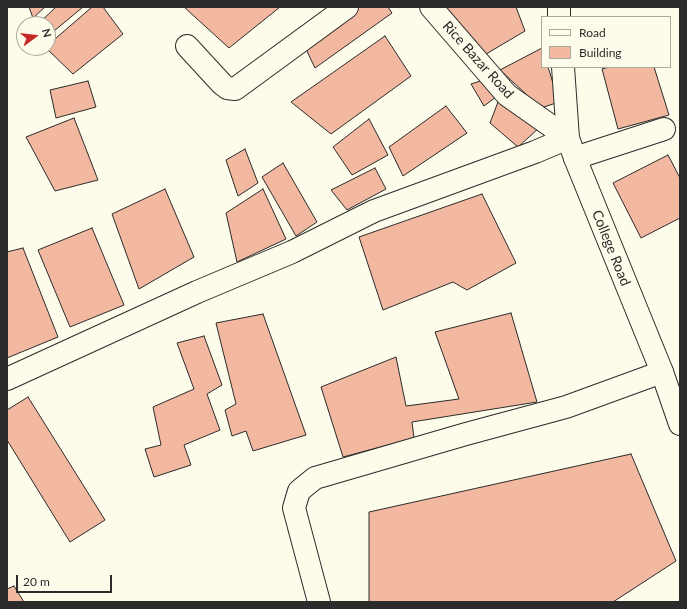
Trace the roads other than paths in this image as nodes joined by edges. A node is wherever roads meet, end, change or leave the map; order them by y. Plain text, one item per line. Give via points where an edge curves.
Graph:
1 (347, 7) edge
2 (431, 7) edge
3 (187, 46) dead end
4 (563, 68) edge
5 (664, 129) dead end
6 (568, 138) junction
7 (575, 158) junction
8 (662, 372) junction
9 (7, 379) edge
10 (680, 424) edge
11 (319, 602) edge

1 - 3 street via 235,89 222,84
2 - 6 street, Rice Bazar Road via 507,95
4 - 6 street, College Road
5 - 7 street
6 - 7 street, College Road
6 - 9 street via 374,211 292,252 197,292
7 - 8 street, College Road
8 - 10 street, College Road
8 - 11 street via 566,407 315,478 299,491 294,508

